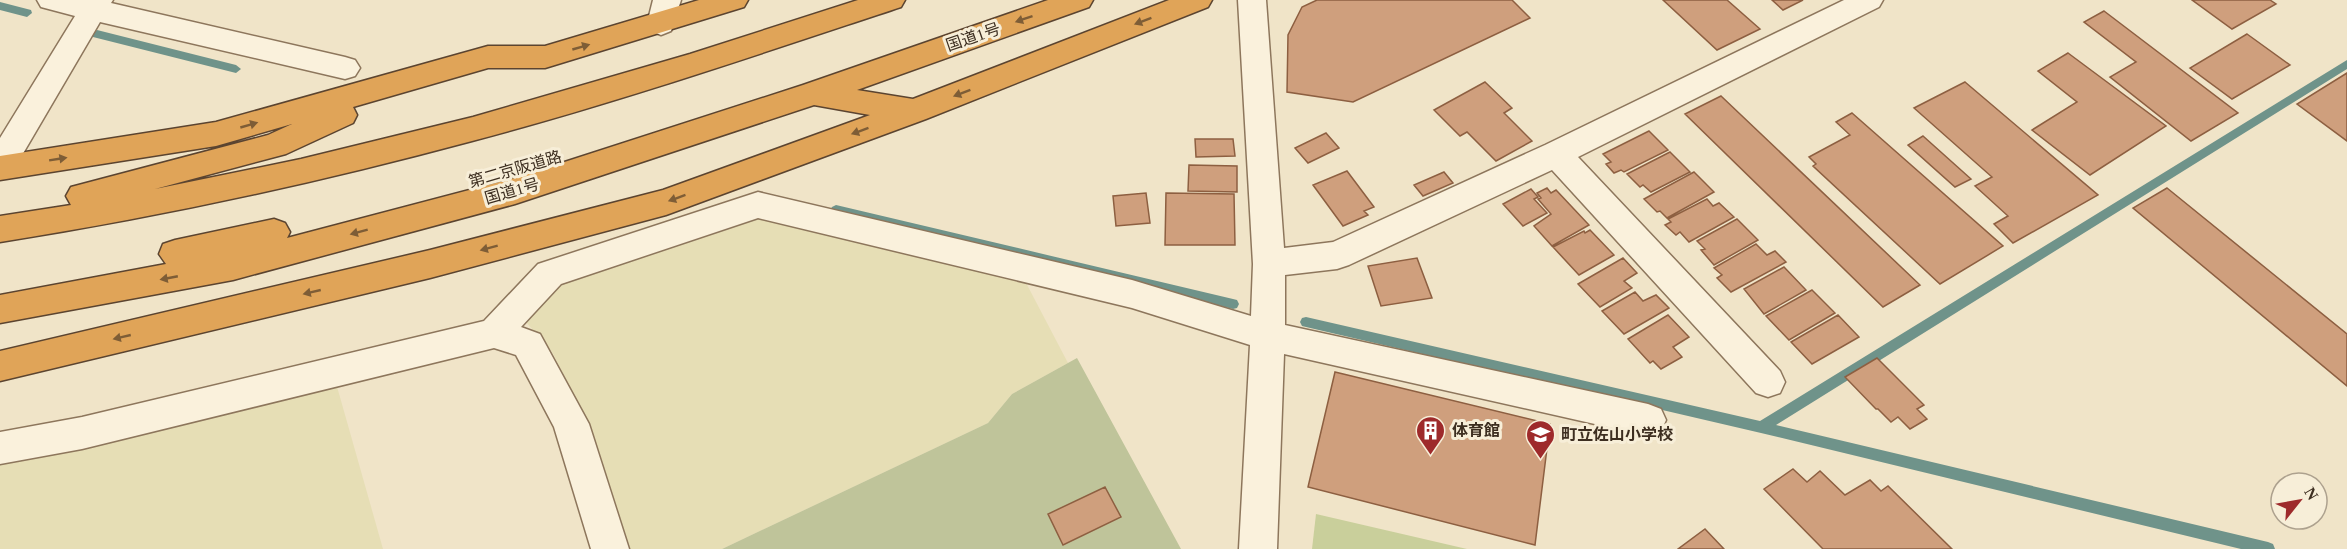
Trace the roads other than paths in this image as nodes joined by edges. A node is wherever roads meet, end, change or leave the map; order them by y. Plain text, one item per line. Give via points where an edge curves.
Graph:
1 (51, 0) edge
2 (734, 0) edge
3 (850, 0) edge
4 (891, 0) edge
5 (1017, 0) edge
6 (1079, 0) edge
7 (1198, 0) edge
8 (1252, 0) edge
9 (1869, 0) edge
10 (96, 5) edge
11 (664, 12) edge
12 (545, 57) junction
13 (345, 68) dead end
14 (814, 93) junction
15 (915, 111) junction
16 (1556, 154) junction
17 (0, 167) edge
18 (72, 198) junction
19 (0, 207) edge
20 (0, 229) edge
21 (1269, 264) junction
22 (0, 289) edge
23 (0, 309) edge
24 (494, 333) junction
25 (1268, 336) junction
26 (0, 366) edge
27 (1768, 382) dead end
28 (1648, 420) dead end
29 (0, 448) edge
30 (610, 549) edge
31 (1258, 549) edge

1 - 10 street
2 - 11 highway
3 - 18 highway via 505,106
4 - 20 highway via 473,129 113,211
5 - 22 highway, 第二京阪道路 via 854,61 669,123 437,192 235,241
6 -> 14 highway, 国道1号
7 -> 15 highway
8 - 21 street
9 - 16 street
10 - 13 street
10 - 17 street
12 -> 11 highway
17 -> 12 highway via 216,134 488,57
12 - 18 highway via 367,103 275,145
14 - 15 highway
14 -> 23 highway, 国道1号 via 516,191 233,266
15 -> 26 highway via 666,202 430,264
16 - 21 street via 1337,255
16 - 27 street
18 - 19 highway
21 - 25 street
24 - 25 street via 550,274 758,205 1132,294
24 - 29 street via 82,433
24 - 30 street via 528,344 571,424
25 - 28 street
25 - 31 street

